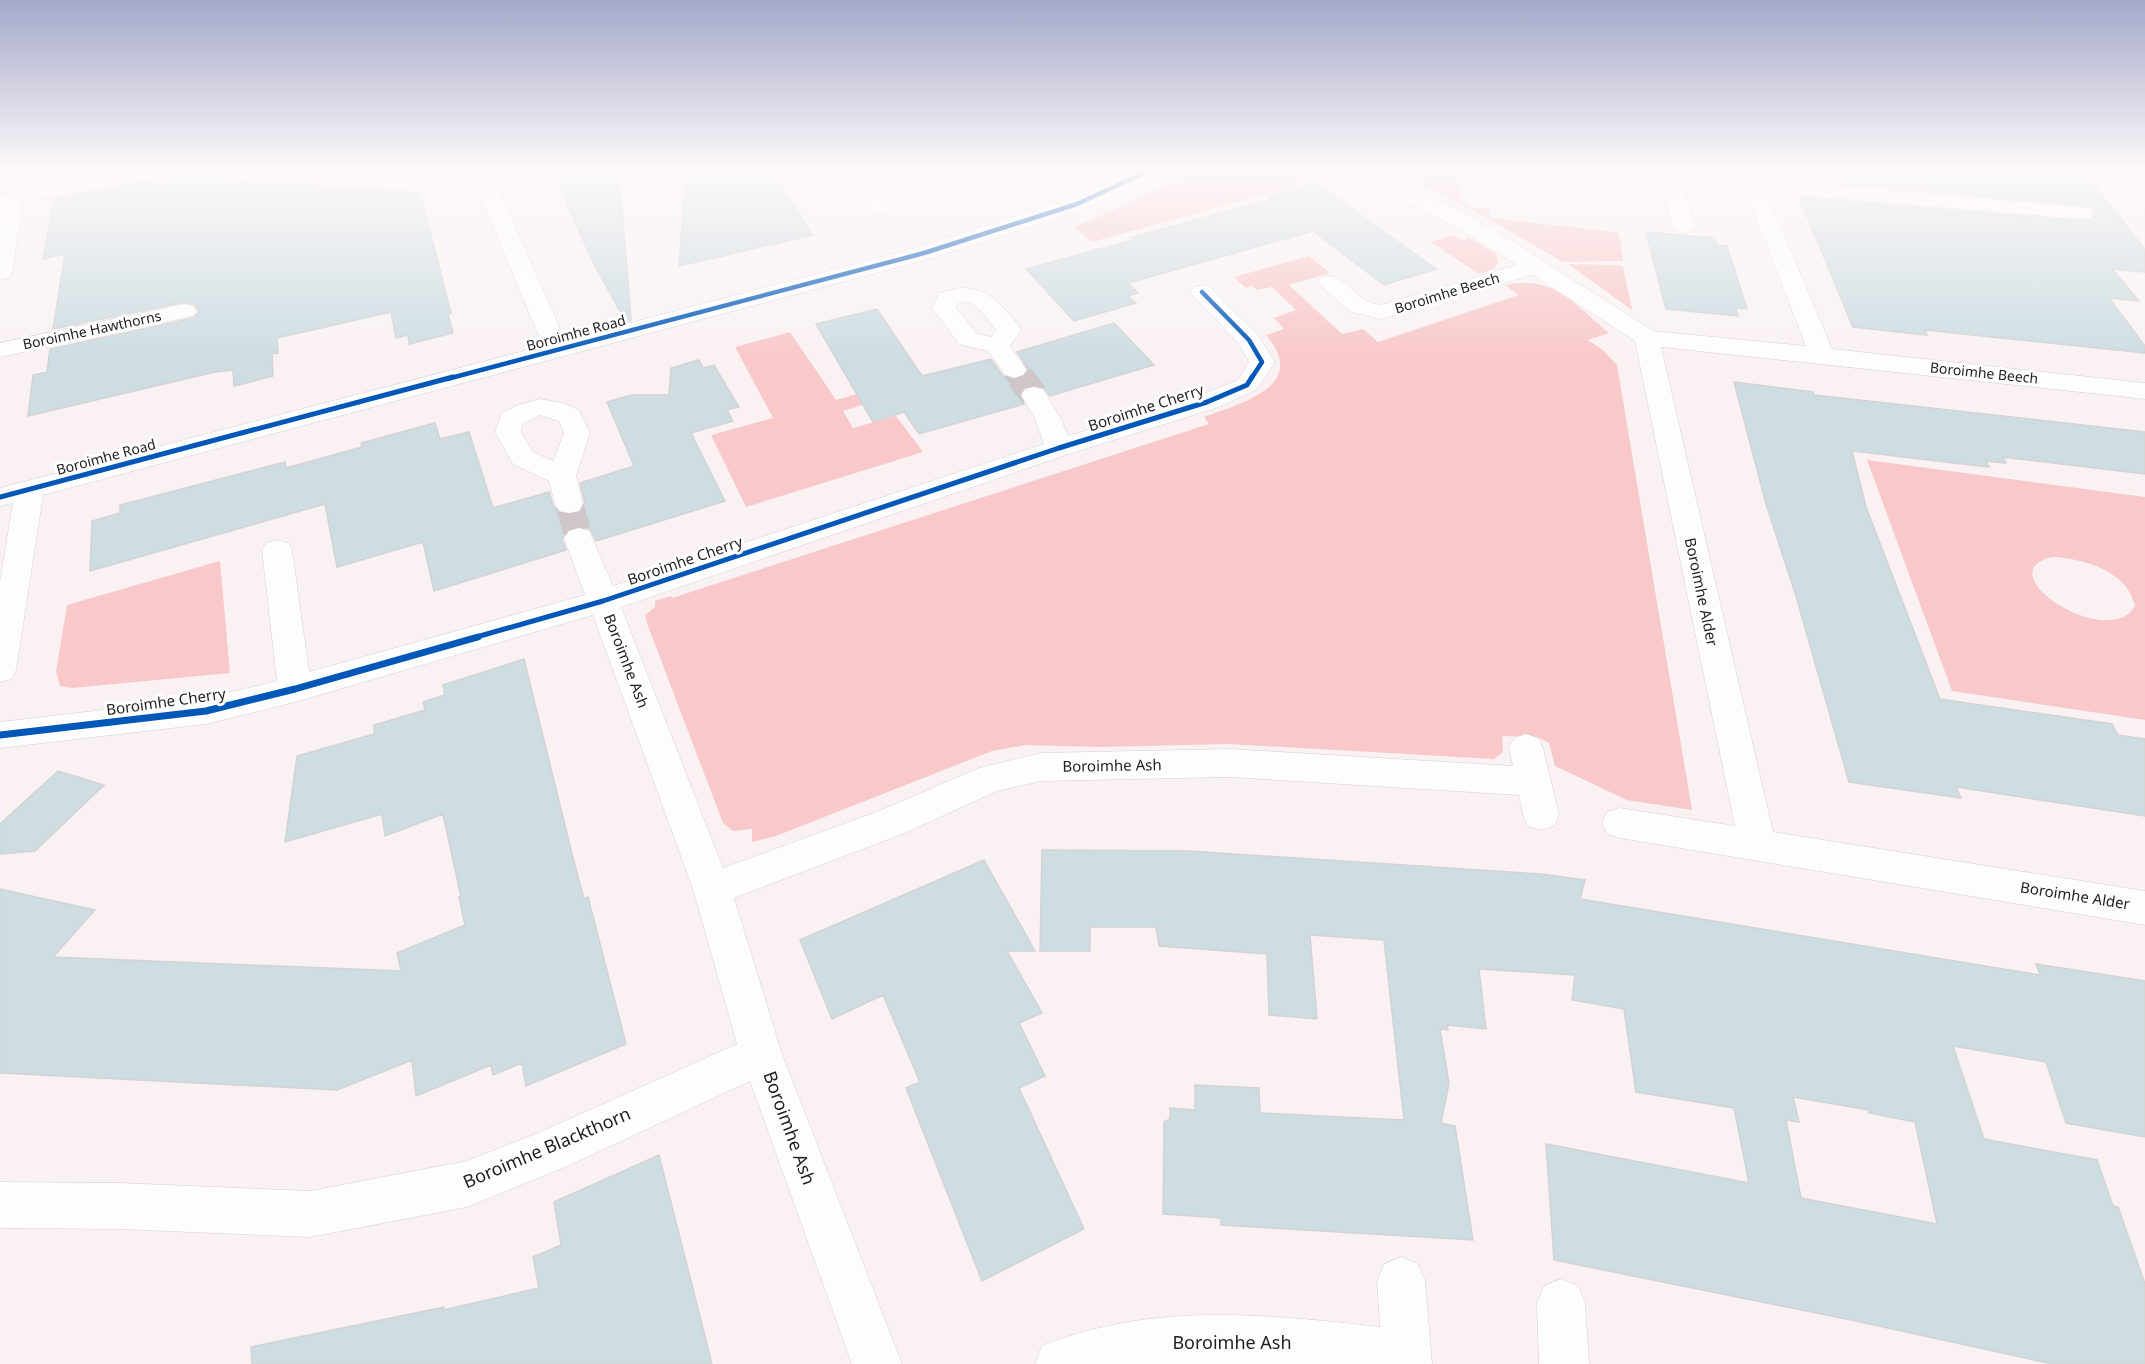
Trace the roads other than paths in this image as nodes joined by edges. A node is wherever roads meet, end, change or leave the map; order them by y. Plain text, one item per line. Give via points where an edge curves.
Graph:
1 (3, 234) edge
2 (507, 234) edge
3 (987, 234) edge
4 (1481, 234) edge
5 (1773, 234) edge
6 (1537, 266) junction
7 (0, 273) edge
8 (1330, 282) dead end
9 (1202, 292) dead end
10 (185, 311) dead end
11 (1647, 338) junction
12 (997, 346) dead end
13 (0, 350) edge
14 (557, 350) junction
15 (1822, 355) junction
16 (1014, 370) tunnel mouth
17 (2145, 391) edge
18 (1035, 395) tunnel mouth
19 (1059, 448) junction
20 (562, 476) dead end
21 (29, 490) junction
22 (0, 497) edge
23 (569, 504) tunnel mouth
24 (579, 538) tunnel mouth
25 (277, 550) dead end
26 (603, 601) junction
27 (0, 670) edge
28 (295, 689) junction
29 (0, 735) edge
30 (1526, 748) dead end
31 (1620, 823) dead end
32 (1757, 844) junction
33 (712, 889) junction
34 (2145, 908) edge
35 (761, 1054) junction
36 (0, 1205) edge
37 (1401, 1281) dead end
38 (1561, 1303) dead end
39 (1406, 1360) edge
40 (877, 1364) edge
41 (1060, 1364) edge
42 (1564, 1364) edge

1 - 7 street
2 - 14 street
3 - 14 street, Boroimhe Road
4 - 6 street, Boroimhe Beech
5 - 15 street
6 - 8 street, Boroimhe Beech via 1382,312 1359,307
6 - 11 street, Boroimhe Beech
9 - 19 street, Boroimhe Cherry via 1249,340 1262,362 1247,385 1158,418
10 - 13 street, Boroimhe Hawthorns
11 - 15 street, Boroimhe Beech
11 - 32 street, Boroimhe Alder
12 - 16 street
14 - 21 street, Boroimhe Road
15 - 17 street, Boroimhe Beech
18 - 19 street
19 - 26 street, Boroimhe Cherry
20 - 23 street
21 - 22 street, Boroimhe Road
21 - 27 street
24 - 26 street
25 - 28 street
26 - 28 street, Boroimhe Cherry
26 - 33 street, Boroimhe Ash
28 - 29 street, Boroimhe Cherry via 206,711
30 - 33 street, Boroimhe Ash via 1538,799 1230,763 1041,767 991,778 892,822
31 - 32 street, Boroimhe Alder
32 - 34 street, Boroimhe Alder
33 - 35 street, Boroimhe Ash
35 - 36 street, Boroimhe Blackthorn via 554,1149 467,1184 310,1214
35 - 40 street, Boroimhe Ash
37 - 39 street
38 - 42 street
39 - 41 street, Boroimhe Ash via 1305,1344 1200,1339 1123,1346

